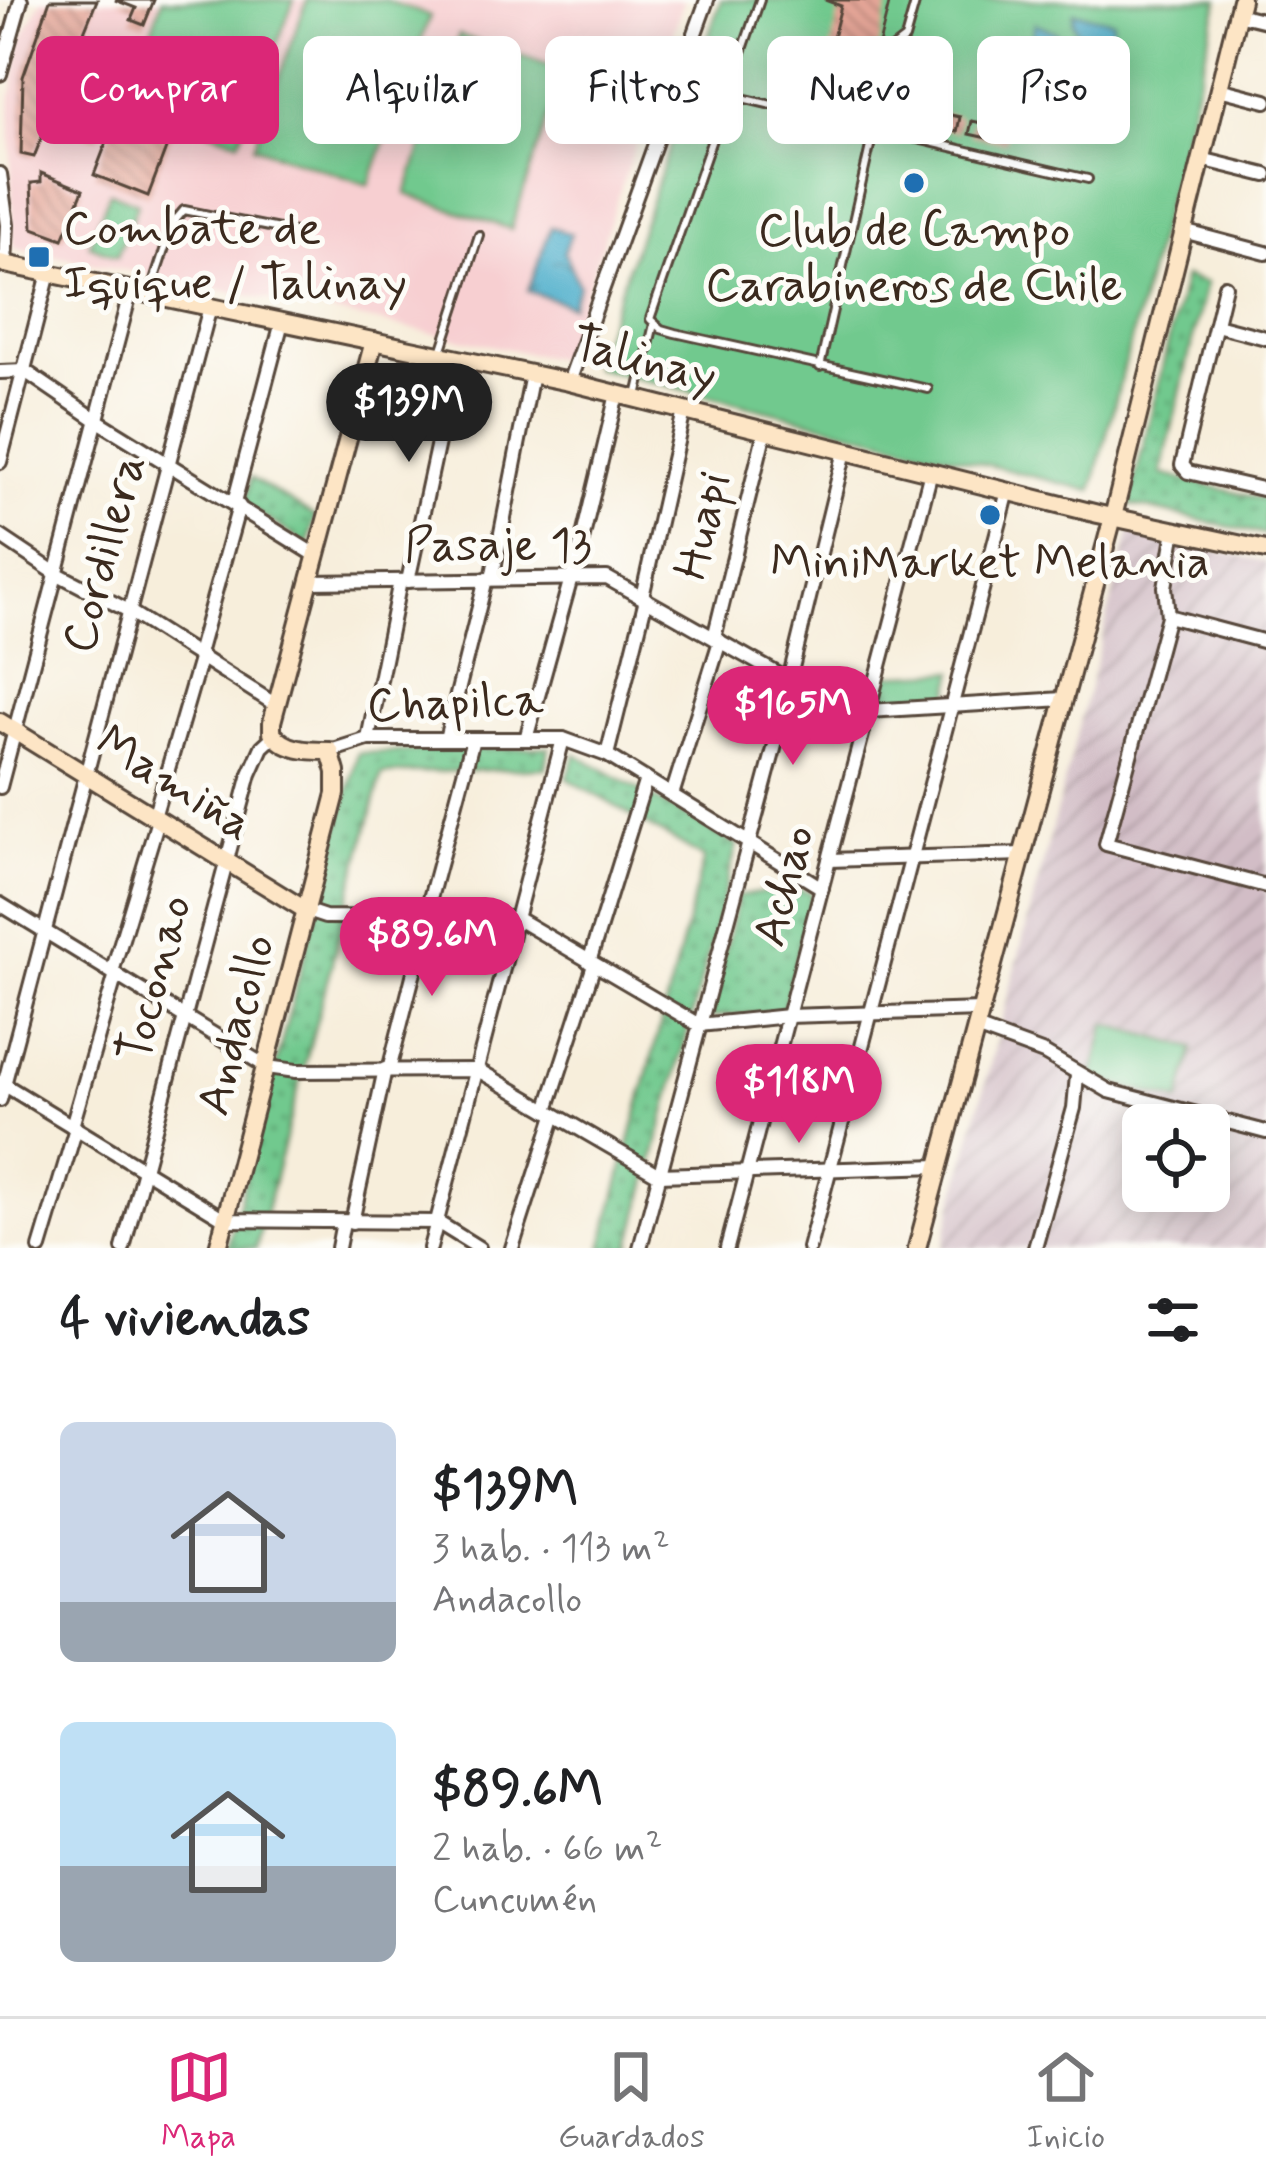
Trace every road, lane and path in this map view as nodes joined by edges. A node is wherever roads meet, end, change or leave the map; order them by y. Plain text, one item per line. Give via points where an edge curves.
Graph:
1 (21, 0) edge
2 (707, 0) edge
3 (760, 0) edge
4 (916, 0) edge
5 (1239, 7) edge
6 (1266, 21) edge
7 (906, 36) edge
8 (743, 52) edge
9 (0, 74) edge
10 (1219, 89) junction
11 (1266, 101) edge
12 (711, 144) edge
13 (869, 144) edge
14 (940, 144) edge
15 (1201, 159) junction
16 (0, 174) edge
17 (1266, 175) edge
18 (1088, 179) dead end
19 (1183, 231) junction
20 (299, 233) dead end
21 (479, 235) dead end
22 (1266, 253) edge
23 (2, 264) edge
24 (49, 273) junction
25 (1226, 286) dead end
26 (130, 290) junction
27 (150, 294) junction
28 (210, 307) junction
29 (282, 322) junction
30 (654, 324) junction
31 (1216, 325) junction
32 (1266, 338) edge
33 (374, 341) junction
34 (448, 357) junction
35 (820, 367) junction
36 (25, 371) junction
37 (0, 372) edge
38 (532, 374) junction
39 (569, 382) junction
40 (928, 389) dead end
41 (616, 394) junction
42 (637, 399) junction
43 (684, 411) junction
44 (95, 419) junction
45 (765, 431) junction
46 (845, 451) junction
47 (0, 462) edge
48 (167, 463) junction
49 (931, 472) junction
50 (1266, 490) edge
51 (1008, 491) junction
52 (237, 504) junction
53 (1113, 517) junction
54 (1175, 530) junction
55 (0, 536) edge
56 (1266, 550) edge
57 (317, 556) junction
58 (54, 572) junction
59 (572, 578) junction
60 (489, 579) junction
61 (404, 581) junction
62 (310, 582) junction
63 (644, 598) junction
64 (127, 610) junction
65 (1168, 616) junction
66 (717, 640) junction
67 (1266, 642) edge
68 (200, 655) junction
69 (790, 681) junction
70 (1063, 699) junction
71 (952, 704) junction
72 (276, 705) junction
73 (867, 717) junction
74 (7, 726) edge
75 (273, 734) junction
76 (368, 739) junction
77 (446, 739) junction
78 (526, 739) junction
79 (562, 739) junction
80 (473, 740) junction
81 (330, 751) junction
82 (607, 755) junction
83 (85, 774) junction
84 (646, 779) junction
85 (0, 787) edge
86 (672, 795) junction
87 (156, 818) junction
88 (748, 842) junction
89 (1022, 854) junction
90 (912, 859) junction
91 (829, 860) junction
92 (227, 862) junction
93 (1266, 886) edge
94 (822, 888) junction
95 (0, 904) edge
96 (307, 911) junction
97 (427, 917) junction
98 (516, 918) junction
99 (46, 932) junction
100 (592, 963) junction
101 (114, 973) junction
102 (872, 1012) junction
103 (788, 1016) junction
104 (186, 1017) junction
105 (979, 1019) junction
106 (699, 1024) junction
107 (267, 1066) junction
108 (387, 1070) junction
109 (478, 1070) junction
110 (1077, 1076) junction
111 (2, 1083) edge
112 (0, 1100) edge
113 (551, 1112) junction
114 (74, 1127) junction
115 (1266, 1132) edge
116 (940, 1166) junction
117 (830, 1169) junction
118 (146, 1170) junction
119 (746, 1172) junction
120 (659, 1175) junction
121 (226, 1220) junction
122 (348, 1222) junction
123 (436, 1222) junction
124 (40, 1248) edge
125 (123, 1248) edge
126 (218, 1248) edge
127 (338, 1248) edge
128 (430, 1248) edge
129 (479, 1248) edge
130 (512, 1248) edge
131 (640, 1248) edge
132 (727, 1248) edge
133 (809, 1248) edge
134 (917, 1248) edge
135 (1035, 1248) edge

1 - 9 street
2 - 39 street
3 - 8 lane
4 - 7 lane
5 - 6 street
5 - 10 street
10 - 11 street
10 - 15 street
12 - 30 lane via 650,312
13 - 35 lane
14 - 18 lane
15 - 17 street
15 - 19 street
16 - 23 street
19 - 22 street
19 - 53 street
20 - 27 lane via 184,209
21 - 34 lane
23 - 24 street, Talinay
24 - 26 street, Talinay
24 - 36 street
25 - 31 street
26 - 27 street, Talinay
26 - 44 street
27 - 28 street, Talinay
28 - 29 street, Talinay
28 - 48 street, Cordillera
29 - 33 street, Talinay
29 - 52 street
30 - 35 lane
30 - 42 lane
31 - 32 street
31 - 50 street via 1183,467
33 - 34 street, Talinay
33 - 57 street, Toconao
34 - 38 street, Talinay
34 - 61 street
35 - 40 lane
36 - 37 street
36 - 44 street
36 - 47 street
38 - 39 street, Talinay
38 - 60 street
39 - 41 street, Talinay
41 - 42 street, Talinay
41 - 59 street
42 - 43 street, Talinay
43 - 45 street, Talinay
43 - 63 street
44 - 48 street
44 - 58 street
45 - 46 street, Talinay
45 - 66 street, Huapi
46 - 49 street, Talinay
46 - 69 street
48 - 52 street
48 - 64 street, Cordillera
49 - 51 street, Talinay
49 - 73 street, Achao
51 - 53 street, Talinay
51 - 71 street
52 - 57 street
52 - 68 street
53 - 54 street, Talinay
53 - 70 street
54 - 56 street, Talinay
54 - 65 street
55 - 58 street
57 - 62 street, Toconao
58 - 64 street
58 - 74 street
59 - 60 street, Pasaje 13
59 - 63 street, Pasaje 13 via 607,578
59 - 78 street
60 - 61 street, Pasaje 13
60 - 77 street
61 - 62 street, Pasaje 13
61 - 76 street
62 - 72 street, Toconao
63 - 66 street, Pasaje 13
63 - 82 street
64 - 68 street
64 - 83 street, Cordillera
65 - 67 street
65 - 93 street via 1106,844
66 - 69 street, Pasaje 13
66 - 86 street, Huapi
68 - 72 street
68 - 87 street
69 - 73 street, Pasaje 13
69 - 88 street
70 - 71 street
70 - 89 street
71 - 73 street
71 - 90 street
72 - 75 street, Toconao
73 - 91 street, Achao
74 - 83 street, Mamiña
74 - 85 street
75 - 81 street, Chapilca via 292,747
75 - 92 street, Toconao via 250,774
76 - 77 street, Chapilca
76 - 81 street, Chapilca
77 - 80 street, Chapilca
78 - 79 street, Chapilca
78 - 80 street, Chapilca
79 - 82 street, Chapilca
79 - 98 street
80 - 97 street
81 - 96 street, Andacollo via 336,794
82 - 84 street, Chapilca
83 - 87 street, Mamiña
83 - 99 street, Cordillera
84 - 86 street, Chapilca
84 - 100 street
86 - 88 street, Chapilca
87 - 92 street, Mamiña
87 - 101 street
88 - 94 street, Chapilca
88 - 106 street
89 - 90 street
89 - 105 street
90 - 91 street
90 - 102 street
91 - 94 street, Achao
92 - 96 street, Mamiña
92 - 104 street, Toconao
94 - 103 street, Achao
95 - 99 street
96 - 97 street
96 - 107 street, Andacollo
97 - 98 street
97 - 108 street
98 - 100 street
98 - 109 street
99 - 101 street
99 - 111 street, Cordillera
100 - 106 street
100 - 113 street
101 - 104 street
101 - 114 street
102 - 103 street
102 - 105 street
102 - 117 street
103 - 106 street
103 - 119 street, Achao
104 - 107 street
104 - 118 street, Toconao
105 - 110 street
105 - 116 street
106 - 120 street
107 - 108 street
107 - 121 street, Andacollo
108 - 109 street
108 - 122 street
109 - 113 street
109 - 123 street
110 - 115 street
110 - 135 street
111 - 112 street, Cordillera
111 - 114 street
113 - 120 street
113 - 130 street
114 - 118 street
114 - 124 street
116 - 117 street
116 - 134 street
117 - 119 street
117 - 133 street
118 - 121 street
118 - 125 street, Toconao
119 - 120 street
119 - 132 street, Achao
120 - 131 street
121 - 122 street
121 - 126 street, Andacollo
122 - 123 street
122 - 127 street
123 - 128 street
123 - 129 street

